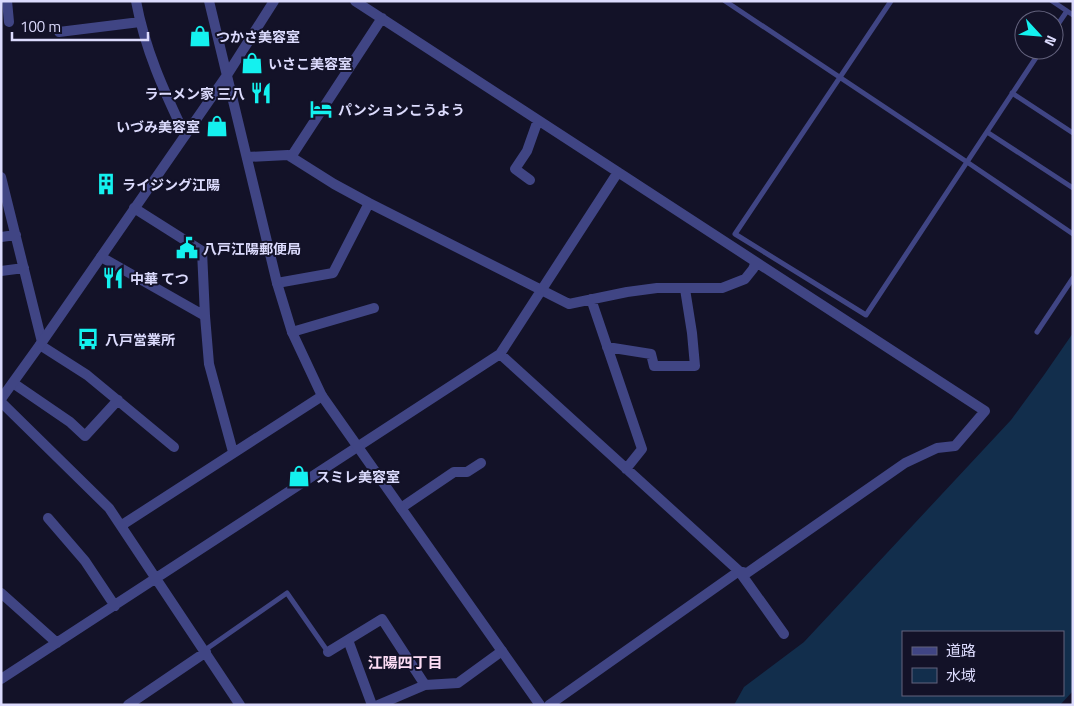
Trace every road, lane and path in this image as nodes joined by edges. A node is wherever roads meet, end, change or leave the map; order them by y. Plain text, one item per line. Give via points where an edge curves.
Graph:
1 (7, 1) edge
2 (136, 1) edge
3 (209, 1) edge
4 (274, 1) edge
5 (355, 1) edge
6 (724, 1) edge
7 (891, 1) edge
8 (1055, 2) edge
9 (1067, 11) junction
10 (1064, 15) edge
11 (1073, 15) edge
12 (382, 18) junction
13 (9, 22) dead end
14 (140, 22) junction
15 (59, 32) dead end
16 (1034, 60) edge
17 (227, 75) junction
18 (840, 78) junction
19 (1012, 94) junction
20 (538, 120) junction
21 (987, 132) junction
22 (1073, 133) edge
23 (184, 135) junction
24 (247, 157) junction
25 (291, 157) junction
26 (967, 162) junction
27 (618, 172) junction
28 (1, 178) edge
29 (530, 180) dead end
30 (1073, 188) edge
31 (369, 203) junction
32 (5, 207) edge
33 (134, 208) junction
34 (1073, 234) edge
35 (16, 236) junction
36 (1, 237) edge
37 (101, 257) junction
38 (756, 262) junction
39 (24, 268) junction
40 (1, 271) edge
41 (1073, 278) edge
42 (277, 283) junction
43 (685, 288) junction
44 (542, 289) junction
45 (591, 299) junction
46 (374, 308) dead end
47 (205, 316) junction
48 (292, 332) junction
49 (1037, 332) dead end
50 (41, 344) junction
51 (607, 348) junction
52 (500, 354) junction
53 (14, 383) junction
54 (322, 396) junction
55 (118, 400) junction
56 (1, 401) edge
57 (174, 446) dead end
58 (357, 446) junction
59 (234, 452) junction
60 (481, 463) dead end
61 (626, 468) junction
62 (401, 508) junction
63 (48, 518) dead end
64 (122, 525) junction
65 (739, 572) junction
66 (157, 578) junction
67 (1, 593) edge
68 (115, 606) junction
69 (784, 634) dead end
70 (348, 640) junction
71 (58, 643) junction
72 (205, 651) junction
73 (502, 651) junction
74 (328, 652) joint
75 (1, 680) edge
76 (425, 685) junction
77 (128, 705) edge
78 (240, 705) edge
79 (372, 705) edge
80 (378, 705) edge
81 (540, 705) edge
82 (549, 705) edge

1 - 13 street
2 - 14 street
3 - 17 street
4 - 17 street
5 - 12 street
6 - 18 lane
7 - 18 lane
8 - 9 lane
9 - 10 lane
9 - 11 lane
12 - 20 street
12 - 25 street
14 - 15 street
14 - 23 street via 154,70
16 - 19 lane
17 - 23 street
17 - 24 street
18 - 26 lane
18 - 26 lane via 735,234 866,315
19 - 21 lane
19 - 22 lane
20 - 27 street
20 - 29 street via 527,151 515,169
21 - 26 lane
21 - 30 lane
23 - 33 street
24 - 25 street
24 - 42 street
25 - 31 street
26 - 34 lane
27 - 38 street
27 - 44 street
28 - 32 street
31 - 42 street via 333,273
31 - 44 street
32 - 35 street
33 - 37 street
33 - 47 street via 202,251
35 - 36 street
35 - 39 street
37 - 47 street
37 - 50 street
38 - 43 street via 745,279 722,288
38 - 65 street via 985,411 955,446 938,448 906,463 746,574
39 - 40 street
39 - 50 street
41 - 49 lane
42 - 48 street
43 - 45 street via 657,288
43 - 51 street via 695,366 654,366 651,354
44 - 45 street via 569,304
44 - 52 street
45 - 51 street
46 - 48 street
47 - 59 street via 209,364
48 - 54 street
50 - 53 street
50 - 55 street
51 - 61 street via 642,449
52 - 58 street
52 - 61 street
53 - 55 street via 85,436
53 - 56 street
54 - 58 street
54 - 59 street
55 - 57 street
56 - 64 street via 109,508
58 - 62 street
58 - 66 street
59 - 64 street
60 - 62 street via 467,472 454,472
61 - 65 street
62 - 73 street
63 - 68 street via 85,561
64 - 66 street
65 - 69 street
65 - 82 street
66 - 68 street
66 - 72 street
67 - 71 street
68 - 71 street
70 - 74 street
70 - 76 street via 382,619
70 - 79 street
71 - 75 street
72 - 74 lane via 287,594
72 - 77 street
72 - 78 street
73 - 76 street via 458,683
73 - 81 street
76 - 80 street

